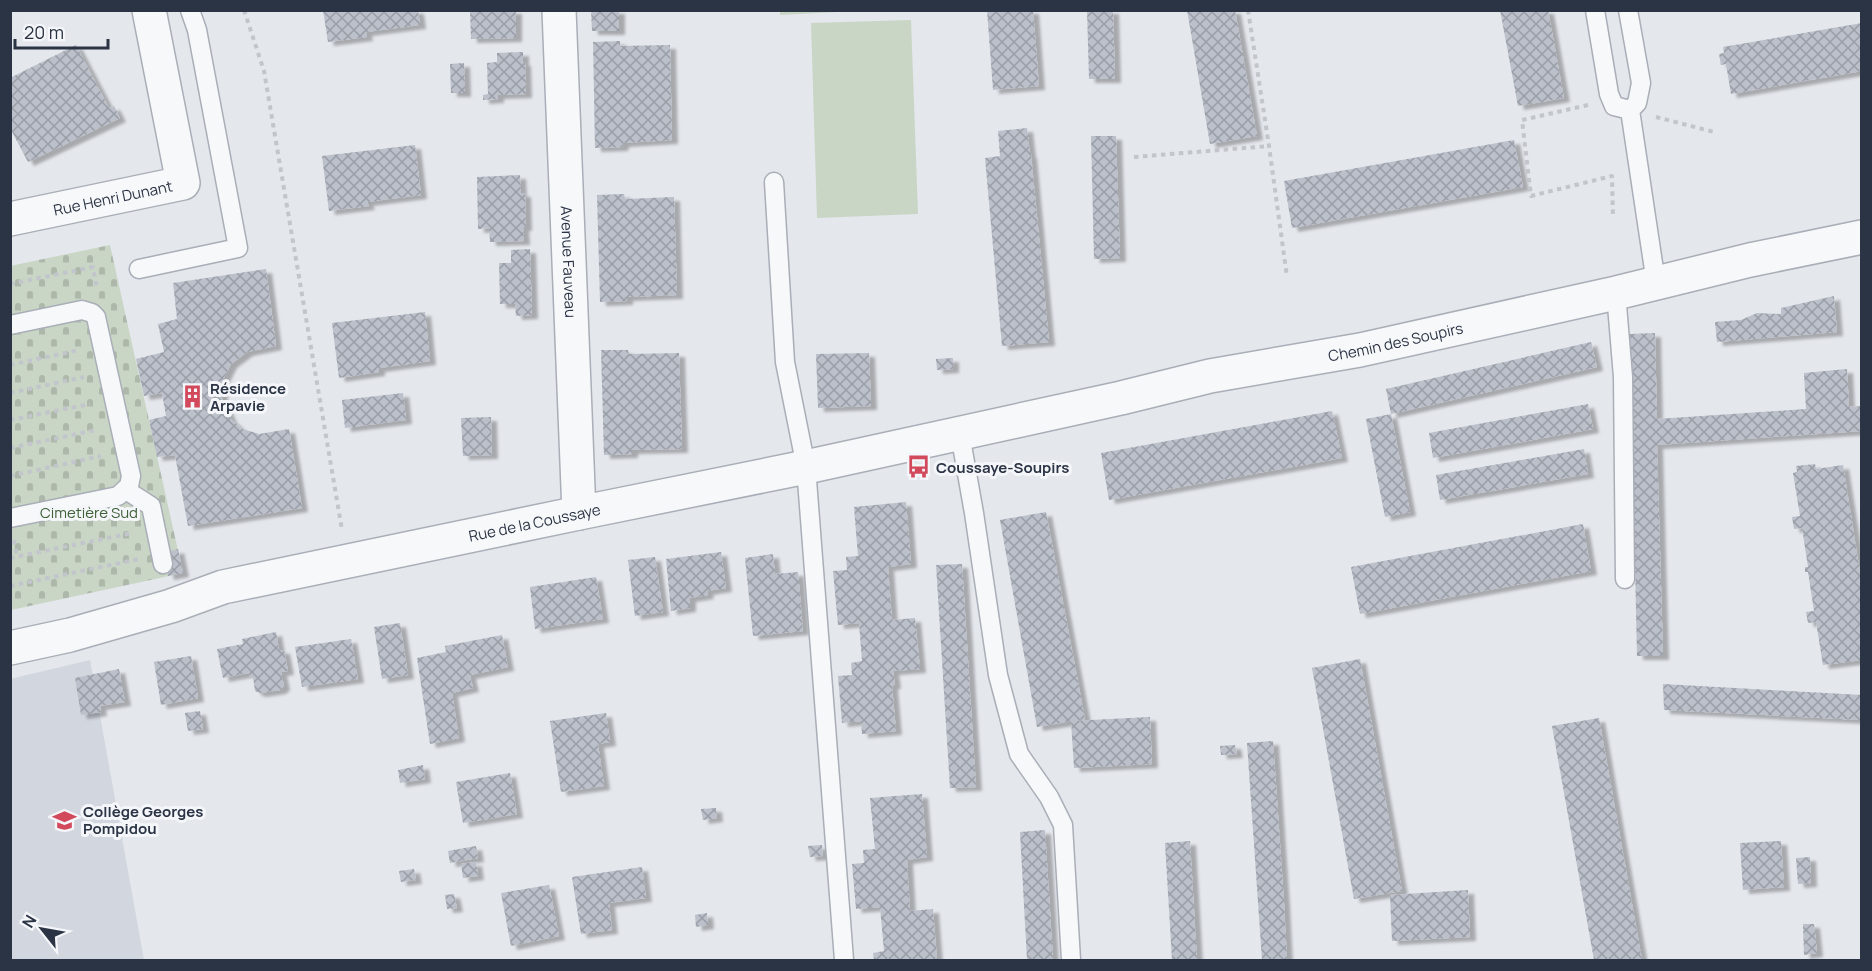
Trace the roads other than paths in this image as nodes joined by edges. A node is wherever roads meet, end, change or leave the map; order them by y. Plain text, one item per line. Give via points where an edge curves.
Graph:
1 (149, 10) edge
2 (190, 10) edge
3 (559, 10) edge
4 (1595, 10) edge
5 (1628, 10) edge
6 (1631, 116) junction
7 (774, 183) dead end
8 (10, 219) edge
9 (1862, 237) edge
10 (139, 268) dead end
11 (1656, 283) junction
12 (1616, 293) junction
13 (10, 325) edge
14 (960, 434) junction
15 (928, 441) joint
16 (806, 467) junction
17 (126, 490) junction
18 (579, 513) junction
19 (10, 519) edge
20 (162, 559) road end
21 (1624, 579) dead end
22 (145, 614) junction
23 (10, 624) edge
24 (10, 648) edge
25 (844, 960) edge
26 (1071, 960) edge

1 - 8 street, Rue Henri Dunant via 183,183
2 - 10 lane via 238,248
3 - 18 street, Avenue Fauveau
4 - 6 lane via 1614,106
5 - 6 lane via 1641,83
6 - 11 lane
7 - 16 lane via 785,363
9 - 11 street, Chemin des Soupirs
11 - 12 street, Chemin des Soupirs
12 - 14 street, Chemin des Soupirs via 1360,350 1210,376
12 - 21 lane via 1623,377
13 - 17 lane via 78,310 96,317 131,476
14 - 15 street, Chemin des Soupirs
14 - 26 lane via 998,675 1019,754 1063,825
15 - 16 street, Rue de la Coussaye
16 - 18 street, Rue de la Coussaye
16 - 25 lane
17 - 19 lane via 118,496
17 - 20 lane via 152,506
18 - 22 street, Rue de la Coussaye via 224,587
22 - 23 street, Rue de la Coussaye via 69,616
22 - 24 street, Rue de la Coussaye

